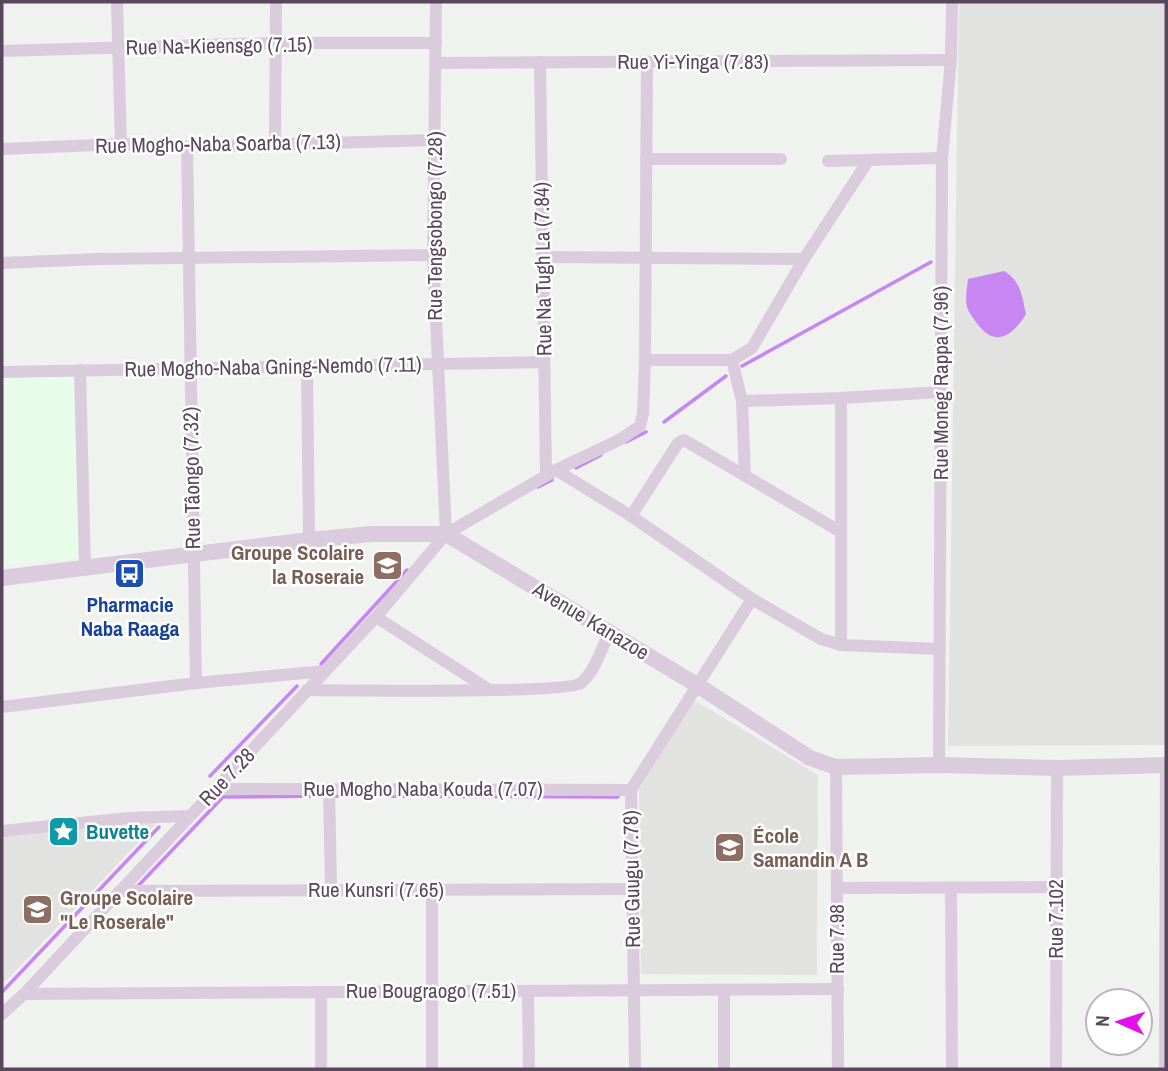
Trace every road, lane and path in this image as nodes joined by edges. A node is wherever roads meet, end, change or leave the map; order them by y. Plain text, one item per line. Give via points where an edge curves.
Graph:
1 (117, 2) edge
2 (276, 2) edge
3 (436, 2) edge
4 (952, 2) edge
5 (277, 43) junction
6 (436, 43) junction
7 (119, 48) junction
8 (2, 51) edge
9 (951, 60) junction
10 (540, 62) junction
11 (647, 62) junction
12 (436, 63) junction
13 (434, 140) junction
14 (121, 144) junction
15 (275, 144) junction
16 (187, 146) junction
17 (2, 149) edge
18 (942, 158) junction
19 (646, 159) junction
20 (781, 159) dead end
21 (828, 161) dead end
22 (868, 161) junction
23 (433, 255) junction
24 (543, 257) junction
25 (189, 259) junction
26 (646, 259) junction
27 (804, 259) junction
28 (2, 263) edge
29 (645, 360) junction
30 (732, 360) junction
31 (544, 362) junction
32 (437, 364) junction
33 (307, 366) junction
34 (190, 369) junction
35 (80, 370) junction
36 (2, 372) edge
37 (941, 391) junction
38 (841, 398) junction
39 (742, 401) junction
40 (551, 473) junction
41 (745, 475) junction
42 (631, 516) junction
43 (841, 532) junction
44 (446, 534) junction
45 (309, 540) junction
46 (194, 554) junction
47 (85, 567) junction
48 (2, 578) edge
49 (752, 599) junction
50 (376, 617) junction
51 (610, 631) junction
52 (841, 645) junction
53 (940, 649) junction
54 (325, 671) junction
55 (196, 682) junction
56 (697, 685) junction
57 (307, 690) junction
58 (489, 690) junction
59 (2, 707) edge
60 (939, 765) junction
61 (1166, 765) edge
62 (836, 768) junction
63 (1057, 768) junction
64 (329, 788) junction
65 (215, 789) junction
66 (631, 790) junction
67 (189, 816) junction
68 (2, 831) edge
69 (1055, 887) junction
70 (837, 888) junction
71 (951, 888) junction
72 (632, 889) junction
73 (331, 890) junction
74 (432, 890) junction
75 (120, 891) junction
76 (1166, 968) edge
77 (838, 989) junction
78 (634, 990) junction
79 (432, 991) junction
80 (528, 991) junction
81 (724, 991) junction
82 (321, 992) junction
83 (24, 994) junction
84 (2, 1014) edge
85 (1166, 1051) edge
86 (321, 1069) edge
87 (432, 1069) edge
88 (528, 1069) edge
89 (635, 1069) edge
90 (724, 1069) edge
91 (838, 1069) edge
92 (952, 1069) edge
93 (1056, 1069) edge
94 (1166, 1069) edge

1 - 7 street
2 - 5 street
3 - 6 street, Rue Tengsobongo (7.28)
4 - 9 street, Rue Moneg Rappa (7.96)
5 - 6 street, Rue Na-Kieensgo (7.15)
5 - 7 street, Rue Na-Kieensgo (7.15)
5 - 15 street
6 - 12 street, Rue Tengsobongo (7.28)
7 - 8 street, Rue Na-Kieensgo (7.15)
7 - 14 street
9 - 11 street, Rue Yi-Yinga (7.83)
9 - 18 street, Rue Moneg Rappa (7.96)
10 - 11 street, Rue Yi-Yinga (7.83)
10 - 12 street, Rue Yi-Yinga (7.83)
10 - 24 street, Rue Na Tugh La (7.84)
11 - 19 street
12 - 13 street, Rue Tengsobongo (7.28)
13 - 15 street, Rue Mogho-Naba Soarba (7.13)
13 - 23 street, Rue Tengsobongo (7.28)
14 - 16 street, Rue Mogho-Naba Soarba (7.13)
14 - 17 street, Rue Mogho-Naba Soarba (7.13)
15 - 16 street, Rue Mogho-Naba Soarba (7.13)
16 - 25 street, Rue Tâongo (7.32)
18 - 22 street
18 - 37 street, Rue Moneg Rappa (7.96)
19 - 20 street
19 - 26 street
21 - 22 street
22 - 27 street
23 - 25 street
23 - 32 street, Rue Tengsobongo (7.28)
24 - 26 street
24 - 31 street, Rue Na Tugh La (7.84)
25 - 28 street
25 - 34 street, Rue Tâongo (7.32)
26 - 27 street
26 - 29 street
27 - 30 street via 752,348
29 - 30 street
29 - 40 street, Rue 7.28 via 640,426
30 - 39 street
31 - 32 street, Rue Mogho-Naba Gning-Nemdo (7.11)
31 - 40 street, Rue Na Tugh La (7.84)
32 - 33 street, Rue Mogho-Naba Gning-Nemdo (7.11)
32 - 44 street, Rue Tengsobongo (7.28)
33 - 34 street, Rue Mogho-Naba Gning-Nemdo (7.11)
33 - 45 street
34 - 35 street, Rue Mogho-Naba Gning-Nemdo (7.11)
34 - 46 street, Rue Tâongo (7.32)
35 - 36 street, Rue Mogho-Naba Gning-Nemdo (7.11)
35 - 47 street
37 - 38 street
37 - 53 street, Rue Moneg Rappa (7.96)
38 - 39 street
38 - 43 street
39 - 41 street
40 - 42 street
40 - 44 street, Rue 7.28
41 - 42 street via 681,440
41 - 43 street
42 - 49 street
43 - 52 street
44 - 45 street
44 - 50 street, Rue 7.28
44 - 51 street, Avenue Kanazoe
45 - 46 street
46 - 47 street
46 - 55 street, Rue Tâongo (7.32)
47 - 48 street
49 - 52 street via 808,632
49 - 56 street, Rue Guugu (7.78)
50 - 54 street, Rue 7.28
50 - 58 street
51 - 56 street, Avenue Kanazoe
51 - 58 street via 579,685
52 - 53 street
53 - 60 street, Rue Moneg Rappa (7.96)
54 - 55 street
54 - 57 street, Rue 7.28
55 - 59 street
56 - 62 street, Avenue Kanazoe via 810,758
56 - 66 street, Rue Guugu (7.78)
57 - 58 street
57 - 65 street, Rue 7.28
60 - 62 street, Avenue Kanazoe
60 - 63 street, Avenue Kanazoe
61 - 63 street, Avenue Kanazoe
61 - 76 street
62 - 70 street, Rue 7.98
63 - 69 street, Rue 7.102
64 - 65 street, Rue Mogho Naba Kouda (7.07)
64 - 66 street, Rue Mogho Naba Kouda (7.07)
64 - 73 street
65 - 67 street, Rue 7.28
66 - 72 street, Rue Guugu (7.78)
67 - 68 street
67 - 75 street, Rue 7.28
69 - 71 street
69 - 93 street, Rue 7.102
70 - 71 street
70 - 77 street, Rue 7.98
71 - 92 street
72 - 74 street, Rue Kunsri (7.65)
72 - 78 street, Rue Guugu (7.78)
73 - 74 street, Rue Kunsri (7.65)
73 - 75 street, Rue Kunsri (7.65)
74 - 79 street
75 - 83 street, Rue 7.28
76 - 85 street
77 - 81 street, Rue Bougraogo (7.51)
77 - 91 street, Rue 7.98
78 - 80 street, Rue Bougraogo (7.51)
78 - 81 street, Rue Bougraogo (7.51)
78 - 89 street, Rue Guugu (7.78)
79 - 80 street, Rue Bougraogo (7.51)
79 - 82 street, Rue Bougraogo (7.51)
79 - 87 street
80 - 88 street
81 - 90 street
82 - 83 street, Rue Bougraogo (7.51)
82 - 86 street
83 - 84 street, Rue 7.28
85 - 94 street

